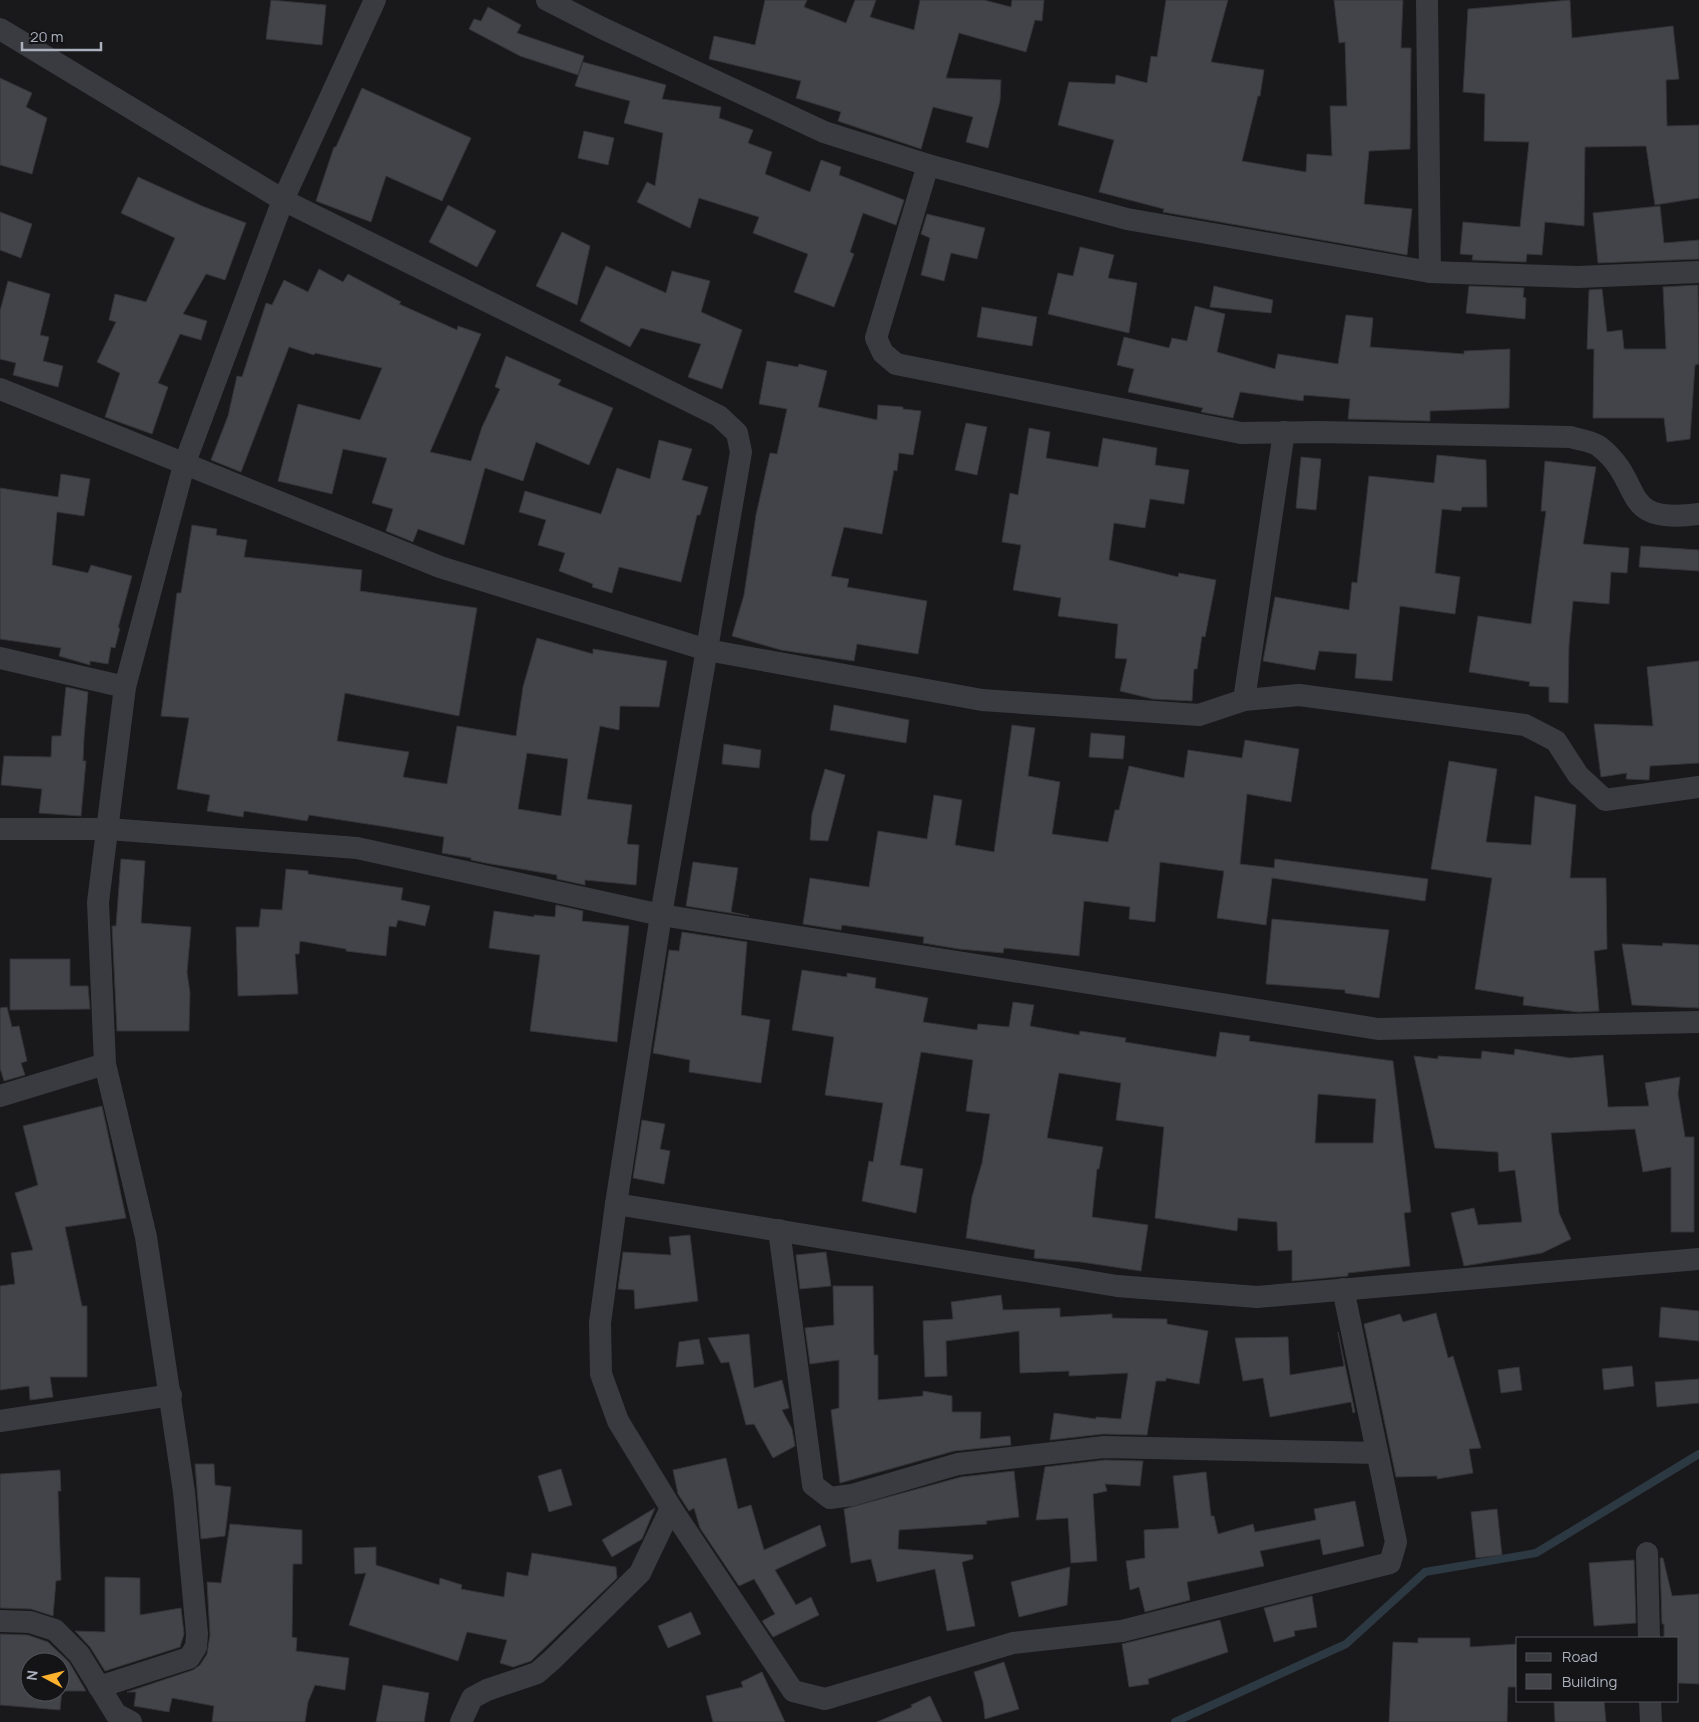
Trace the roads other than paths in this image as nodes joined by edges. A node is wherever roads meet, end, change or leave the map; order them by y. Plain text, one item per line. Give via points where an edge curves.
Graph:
1 (375, 0) edge
2 (547, 0) edge
3 (1427, 0) edge
4 (0, 29) edge
5 (928, 165) junction
6 (283, 200) junction
7 (1430, 272) junction
8 (1699, 272) edge
9 (0, 389) edge
10 (1284, 432) junction
11 (184, 465) junction
12 (1699, 514) edge
13 (706, 650) junction
14 (0, 658) edge
15 (124, 687) junction
16 (1244, 700) junction
17 (1699, 787) edge
18 (0, 829) edge
19 (108, 829) junction
20 (661, 915) junction
21 (1699, 1022) edge
22 (105, 1064) junction
23 (0, 1096) edge
24 (616, 1204) junction
25 (779, 1230) junction
26 (1699, 1259) edge
27 (1343, 1289) junction
28 (171, 1395) junction
29 (0, 1421) edge
30 (1376, 1453) junction
31 (671, 1508) junction
32 (1647, 1553) dead end
33 (0, 1621) edge
34 (1649, 1637) edge
35 (99, 1687) junction
36 (1650, 1702) edge
37 (131, 1722) edge
38 (461, 1722) edge
39 (1651, 1722) edge

1 - 6 street
2 - 5 street via 610,33 824,132
3 - 7 street
4 - 6 street
5 - 7 street via 1127,219
5 - 10 street via 876,338 883,353 896,364 1241,433
6 - 11 street
6 - 13 street via 719,416 737,433 741,452
7 - 8 street via 1578,277
9 - 11 street
10 - 12 street via 1570,437 1599,446 1614,461 1638,503 1655,515 1676,518
10 - 16 street
11 - 13 street via 440,568
11 - 15 street
13 - 16 street via 982,700 1199,715
13 - 20 street
14 - 15 street
15 - 19 street
16 - 17 street via 1299,695 1525,725 1556,741 1578,775 1605,800
18 - 19 street
19 - 20 street via 357,848
19 - 22 street via 98,902
20 - 21 street via 1378,1029
20 - 24 street
22 - 23 street
22 - 28 street via 146,1237
24 - 25 street
24 - 31 street via 600,1323 601,1374 618,1422
25 - 27 street via 1117,1286 1257,1297
25 - 30 street via 813,1485 830,1498 852,1495 958,1464 1104,1447
26 - 27 street
27 - 30 street
28 - 29 street
28 - 35 street via 184,1492 196,1647 189,1658
30 - 31 street via 1396,1542 1390,1563 1122,1631 1014,1643 826,1699 793,1691
31 - 38 street via 640,1573 537,1674 472,1698
32 - 34 street
33 - 35 street via 30,1622 55,1630 78,1654
35 - 37 street via 116,1714
36 - 39 street

